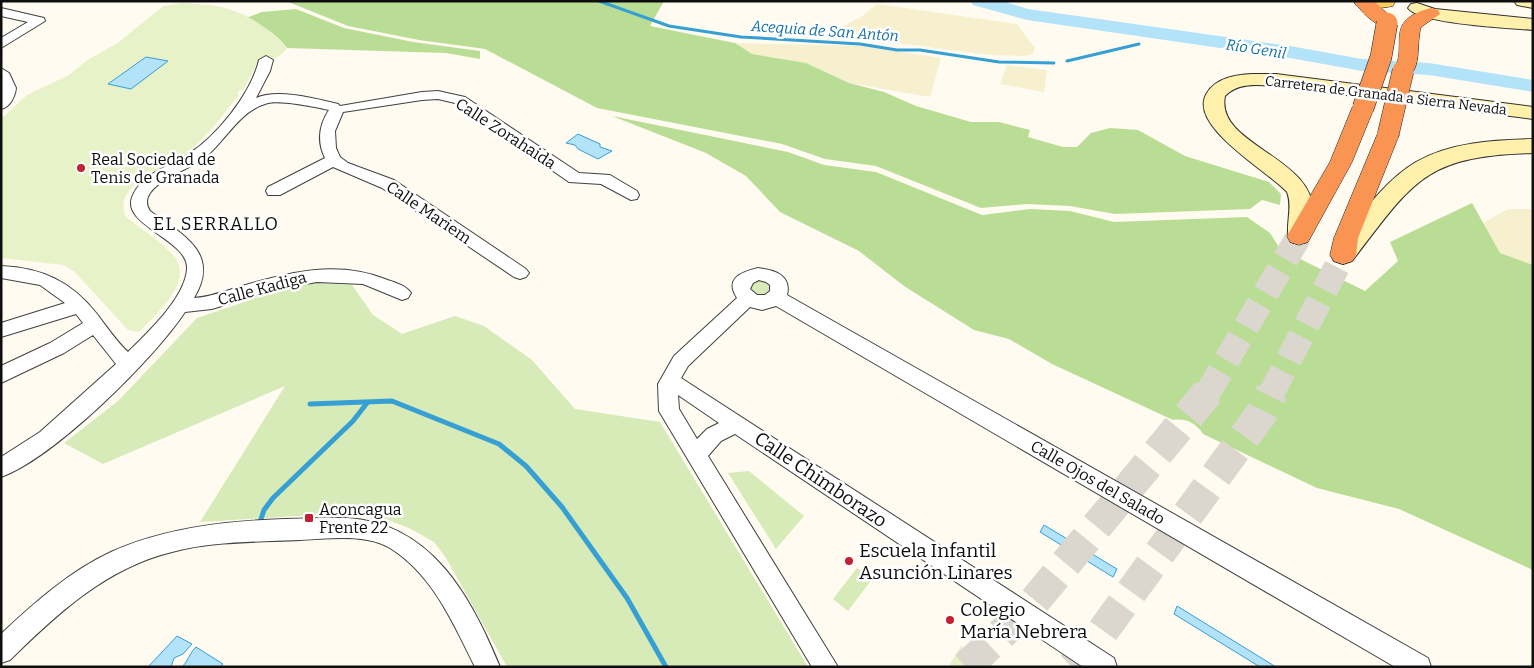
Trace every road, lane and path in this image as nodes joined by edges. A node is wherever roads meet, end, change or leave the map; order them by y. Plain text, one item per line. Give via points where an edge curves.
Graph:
1 (1363, 1) edge
2 (1453, 1) edge
3 (1523, 1) edge
4 (1533, 3) edge
5 (1426, 7) edge
6 (1, 12) edge
7 (1393, 14) edge
8 (1533, 14) edge
9 (1533, 25) edge
10 (1, 44) edge
11 (266, 60) dead end
12 (1, 72) edge
13 (252, 92) junction
14 (267, 98) junction
15 (1, 105) edge
16 (338, 109) junction
17 (238, 112) junction
18 (1533, 113) edge
19 (1533, 146) edge
20 (334, 160) junction
21 (274, 191) dead end
22 (631, 195) dead end
23 (1299, 236) joint
24 (1343, 255) joint
25 (1, 272) edge
26 (520, 273) dead end
27 (402, 293) dead end
28 (776, 297) junction
29 (747, 299) junction
30 (78, 304) junction
31 (180, 305) junction
32 (96, 325) junction
33 (1, 330) edge
34 (130, 364) junction
35 (1, 375) edge
36 (668, 384) junction
37 (737, 423) junction
38 (695, 455) junction
39 (1, 468) edge
40 (1, 651) edge
41 (488, 667) edge
42 (826, 667) edge
43 (1105, 667) edge
44 (1420, 667) edge

1 - 7 highway
2 - 8 main road
3 - 4 main road
5 - 7 main road
5 - 7 highway via 1418,18
5 - 9 main road
6 - 10 street via 39,21
7 - 23 highway, bridge via 1357,127
7 - 24 highway, bridge via 1407,66 1402,71 1388,135 1346,238
11 - 13 street
12 - 15 street via 10,87 9,95
13 - 14 street, Calle Zorahaida via 263,92
13 - 17 street
14 - 16 street, Calle Zorahaida via 313,102
14 - 17 street
16 - 20 street via 328,131 328,148
16 - 22 street, Calle Zorahaida via 438,95 460,100 575,178 604,180
17 - 31 street via 198,155 147,188 138,202 144,215 184,247 192,258 196,269 194,283
18 - 23 main road, Carretera de Granada a Sierra Nevada via 1276,80 1247,80 1228,85 1212,100 1213,113 1224,129 1281,172 1296,188 1303,211
19 - 24 main road via 1472,151 1423,168 1394,192
20 - 21 street
20 - 26 street, Calle Mariem via 342,167 388,184
25 - 30 street via 26,274 55,283
27 - 31 street, Calle Kadiga via 364,278 330,273 309,274 198,306
28 - 29 street via 758,302
28 - 29 street via 779,283 771,276 758,274 742,281 740,291
28 - 44 street, Calle Ojos del Salado
29 - 36 street via 682,360
30 - 32 street
30 - 33 street
31 - 34 street
32 - 34 street via 118,356
32 - 35 street
34 - 39 street via 71,418 30,451
36 - 37 street, Calle Chimborazo via 678,385
36 - 38 street via 666,399 669,411
37 - 38 street, Calle Chimborazo via 714,435
37 - 43 street, Calle Chimborazo
38 - 42 street
40 - 41 street via 74,585 134,553 167,542 203,536 347,528 396,540 424,560 446,590

